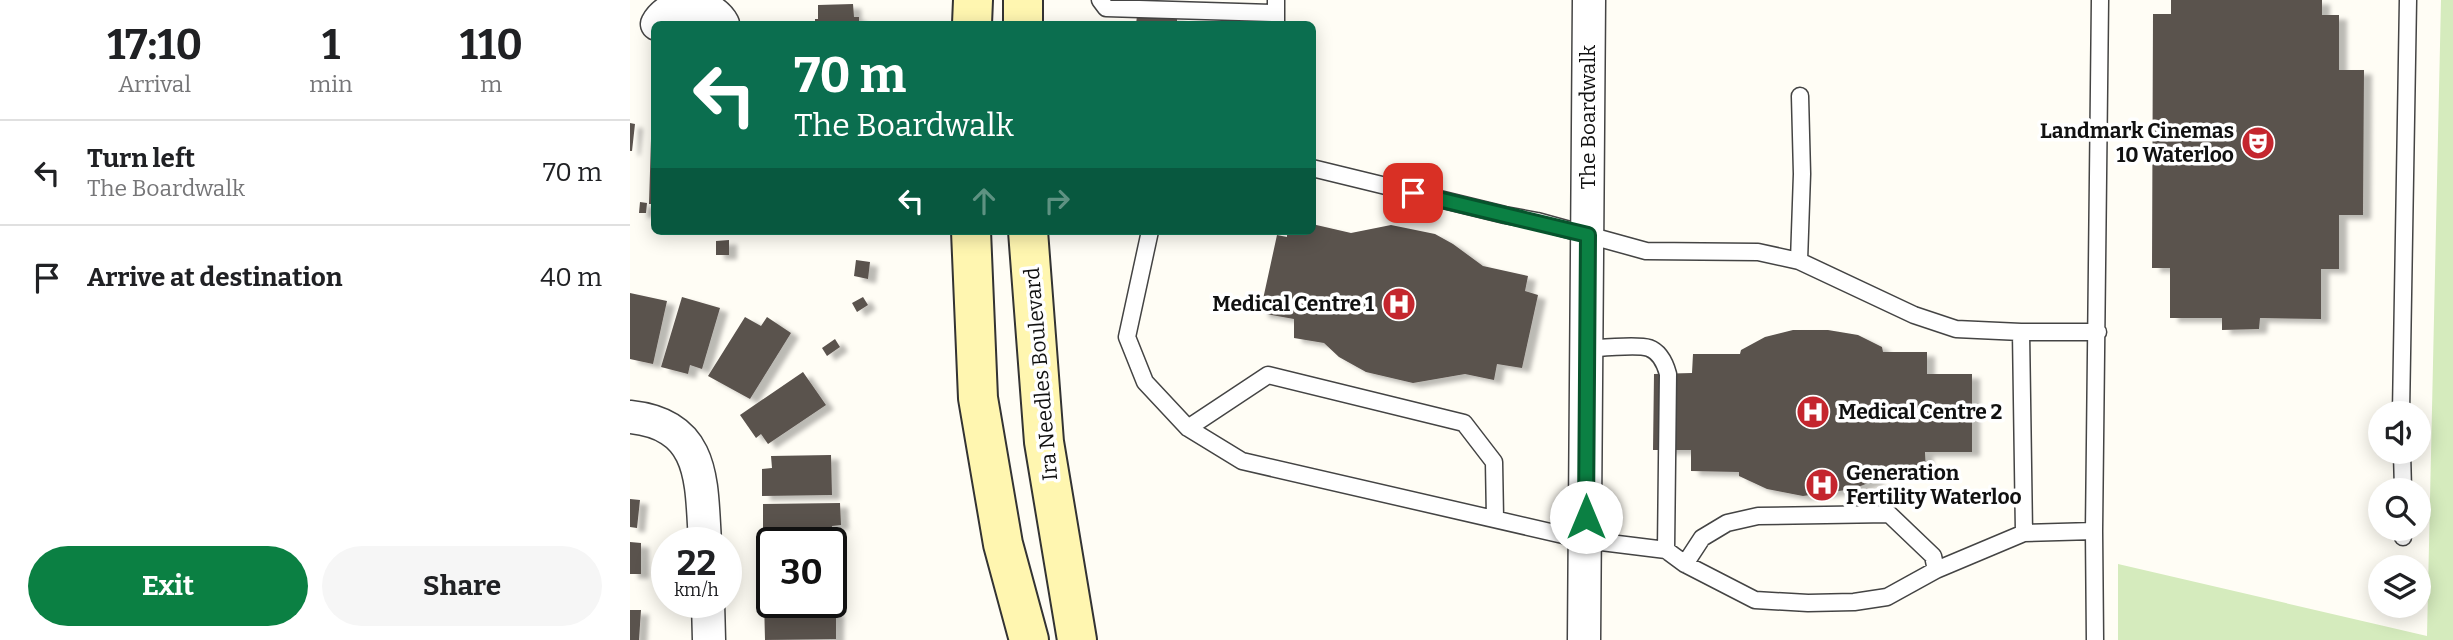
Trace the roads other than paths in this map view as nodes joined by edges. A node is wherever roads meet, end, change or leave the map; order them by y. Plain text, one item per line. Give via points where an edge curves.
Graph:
1 (972, 0) edge
2 (1023, 0) edge
3 (1100, 0) edge
4 (1589, 0) edge
5 (2100, 0) edge
6 (2408, 0) edge
7 (1276, 12) edge
8 (658, 21) edge
9 (721, 21) edge
10 (972, 21) edge
11 (1023, 21) edge
12 (651, 28) edge
13 (630, 29) edge
14 (1800, 96) dead end
15 (1316, 169) edge
16 (971, 235) edge
17 (1028, 235) edge
18 (1149, 235) edge
19 (1588, 235) junction
20 (1799, 261) junction
21 (2021, 332) junction
22 (2098, 332) junction
23 (1587, 349) junction
24 (2401, 401) edge
25 (630, 416) edge
26 (1188, 428) junction
27 (1495, 518) junction
28 (704, 527) edge
29 (2094, 531) junction
30 (2024, 533) junction
31 (1586, 540) junction
32 (1666, 550) junction
33 (1685, 564) junction
34 (1936, 570) junction
35 (708, 618) edge
36 (709, 640) edge
37 (1029, 640) edge
38 (1077, 640) edge
39 (1584, 640) edge
40 (2095, 640) edge

1 - 10 main road
2 - 11 main road
3 - 7 lane via 1106,8
4 - 19 street, The Boardwalk
5 - 22 lane
6 - 24 lane
8 - 9 street via 670,8 686,2 711,9
12 - 13 street
14 - 20 lane
15 - 19 lane
16 - 37 main road via 978,398 1003,544
17 - 38 main road, Ira Needles Boulevard via 1044,442
18 - 26 lane via 1127,337 1145,382
19 - 20 lane via 1646,251 1758,252
19 - 23 street, The Boardwalk
20 - 21 lane via 1956,329
21 - 22 lane
21 - 30 lane
22 - 29 lane
23 - 31 street, The Boardwalk
23 - 32 lane via 1648,348 1660,355 1666,366
25 - 28 street via 674,430 695,456
26 - 27 lane via 1242,461
26 - 27 lane via 1268,375 1464,423 1494,462
27 - 31 lane
29 - 30 lane
29 - 40 lane
30 - 34 lane
31 - 32 lane
31 - 39 street, The Boardwalk
32 - 33 lane
33 - 34 lane via 1755,600 1808,603 1887,597
33 - 34 lane via 1702,538 1727,523 1758,516 1889,514 1933,556
35 - 36 street

